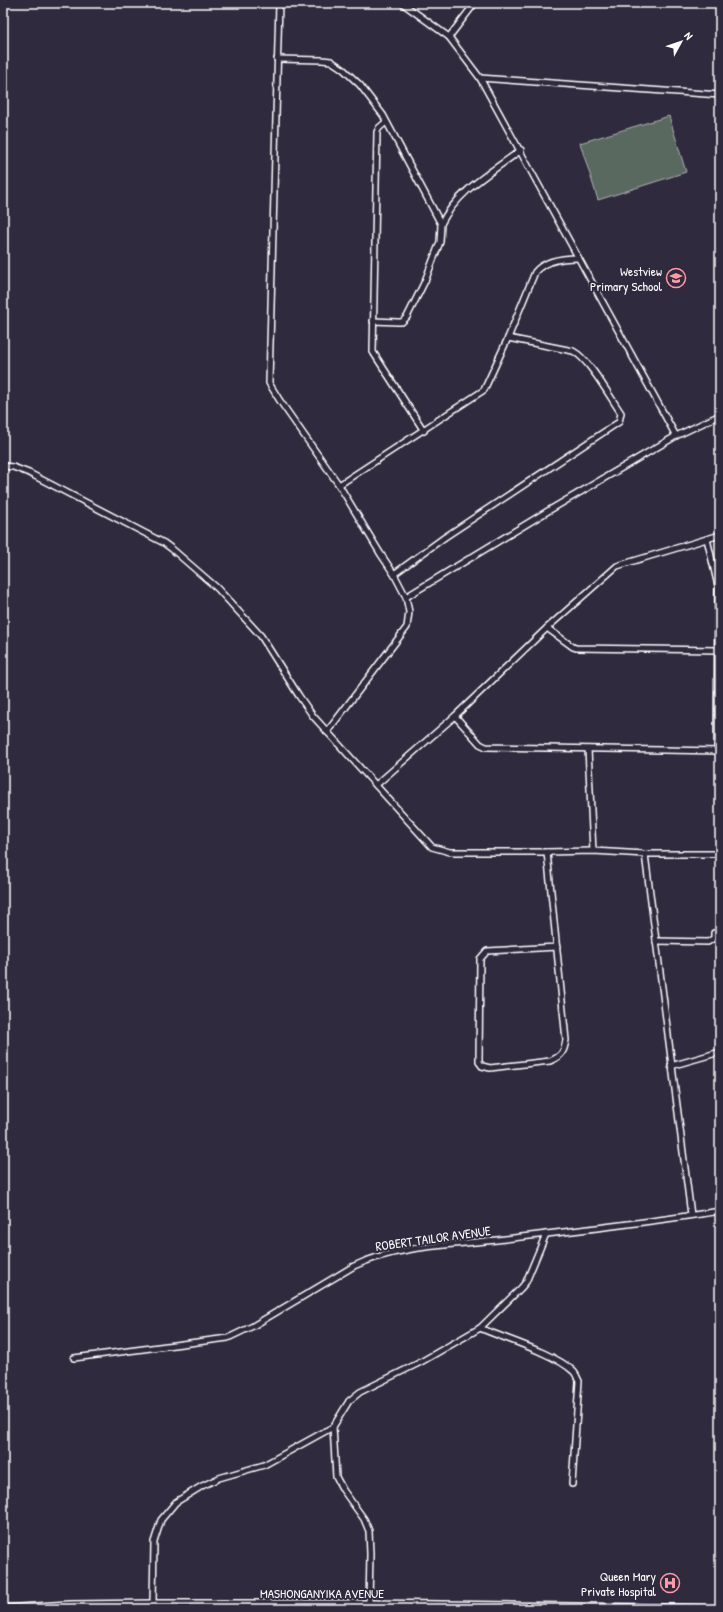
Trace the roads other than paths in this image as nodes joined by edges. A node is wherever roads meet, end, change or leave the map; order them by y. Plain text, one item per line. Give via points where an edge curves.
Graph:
1 (279, 3) edge
2 (402, 3) edge
3 (475, 3) edge
4 (448, 37) junction
5 (277, 59) junction
6 (480, 78) junction
7 (720, 95) edge
8 (386, 122) junction
9 (521, 150) junction
10 (441, 224) junction
11 (578, 258) junction
12 (373, 321) junction
13 (508, 338) junction
14 (720, 415) edge
15 (424, 431) junction
16 (676, 436) junction
17 (3, 466) edge
18 (339, 485) junction
19 (720, 535) edge
20 (707, 539) junction
21 (394, 574) junction
22 (406, 597) junction
23 (547, 628) junction
24 (718, 650) junction
25 (455, 716) junction
26 (327, 732) junction
27 (588, 749) junction
28 (719, 751) edge
29 (376, 785) junction
30 (593, 851) junction
31 (547, 852) junction
32 (645, 854) junction
33 (720, 854) edge
34 (714, 933) dead end
35 (656, 941) junction
36 (557, 948) junction
37 (720, 1052) edge
38 (671, 1066) junction
39 (720, 1211) edge
40 (691, 1215) junction
41 (546, 1234) junction
42 (480, 1328) junction
43 (74, 1358) dead end
44 (333, 1427) junction
45 (572, 1484) dead end
46 (153, 1603) junction
47 (369, 1603) junction
48 (3, 1608) edge
49 (513, 1608) edge
50 (661, 1608) edge
51 (720, 1608) edge

1 - 5 street
2 - 4 street
3 - 4 street
4 - 6 street
5 - 8 street via 322,60 337,64 360,85 379,108
5 - 18 street via 269,383
6 - 7 street
6 - 9 street
8 - 10 street
8 - 12 street via 378,132
9 - 10 street via 462,194 446,213
9 - 11 street
10 - 12 street via 440,242 407,317 402,322
11 - 13 street via 566,258 539,267
11 - 16 street
12 - 15 street via 372,345 375,356
13 - 15 street via 484,390
13 - 21 street via 580,354 621,413 620,422
14 - 16 street
15 - 18 street
16 - 22 street
17 - 26 street via 29,473 172,549 216,588 261,636 299,696
18 - 21 street
19 - 20 street
20 - 23 street via 617,566
20 - 24 street via 718,579
21 - 22 street
22 - 26 street via 409,612 407,627
23 - 24 street via 576,648
23 - 25 street
24 - 28 street
25 - 27 street via 480,744 486,747
25 - 29 street
26 - 29 street
27 - 28 street
27 - 30 street
29 - 31 street via 432,847 450,852
30 - 31 street
30 - 32 street
31 - 36 street
32 - 33 street
32 - 35 street
34 - 35 street via 714,938 708,942
35 - 38 street
36 - 36 street via 566,1040 564,1050 550,1061 490,1068 482,1066 479,1062 480,959 487,952
37 - 38 street
38 - 40 street
39 - 40 street, ROBERT TAILOR AVENUE
40 - 41 street, ROBERT TAILOR AVENUE
41 - 42 street via 526,1282
41 - 43 street, ROBERT TAILOR AVENUE via 433,1247 370,1258 228,1338
42 - 44 street via 419,1363 360,1392 349,1401
42 - 45 street via 561,1362 574,1371 579,1381
44 - 46 street via 264,1465 219,1478 176,1502 161,1520 154,1542
44 - 47 street via 336,1477 369,1531
46 - 47 street, MASHONGANYIKA AVENUE
46 - 48 street, MASHONGANYIKA AVENUE
47 - 49 street, MASHONGANYIKA AVENUE
49 - 50 street, MASHONGANYIKA AVENUE
50 - 51 street, MASHONGANYIKA AVENUE

